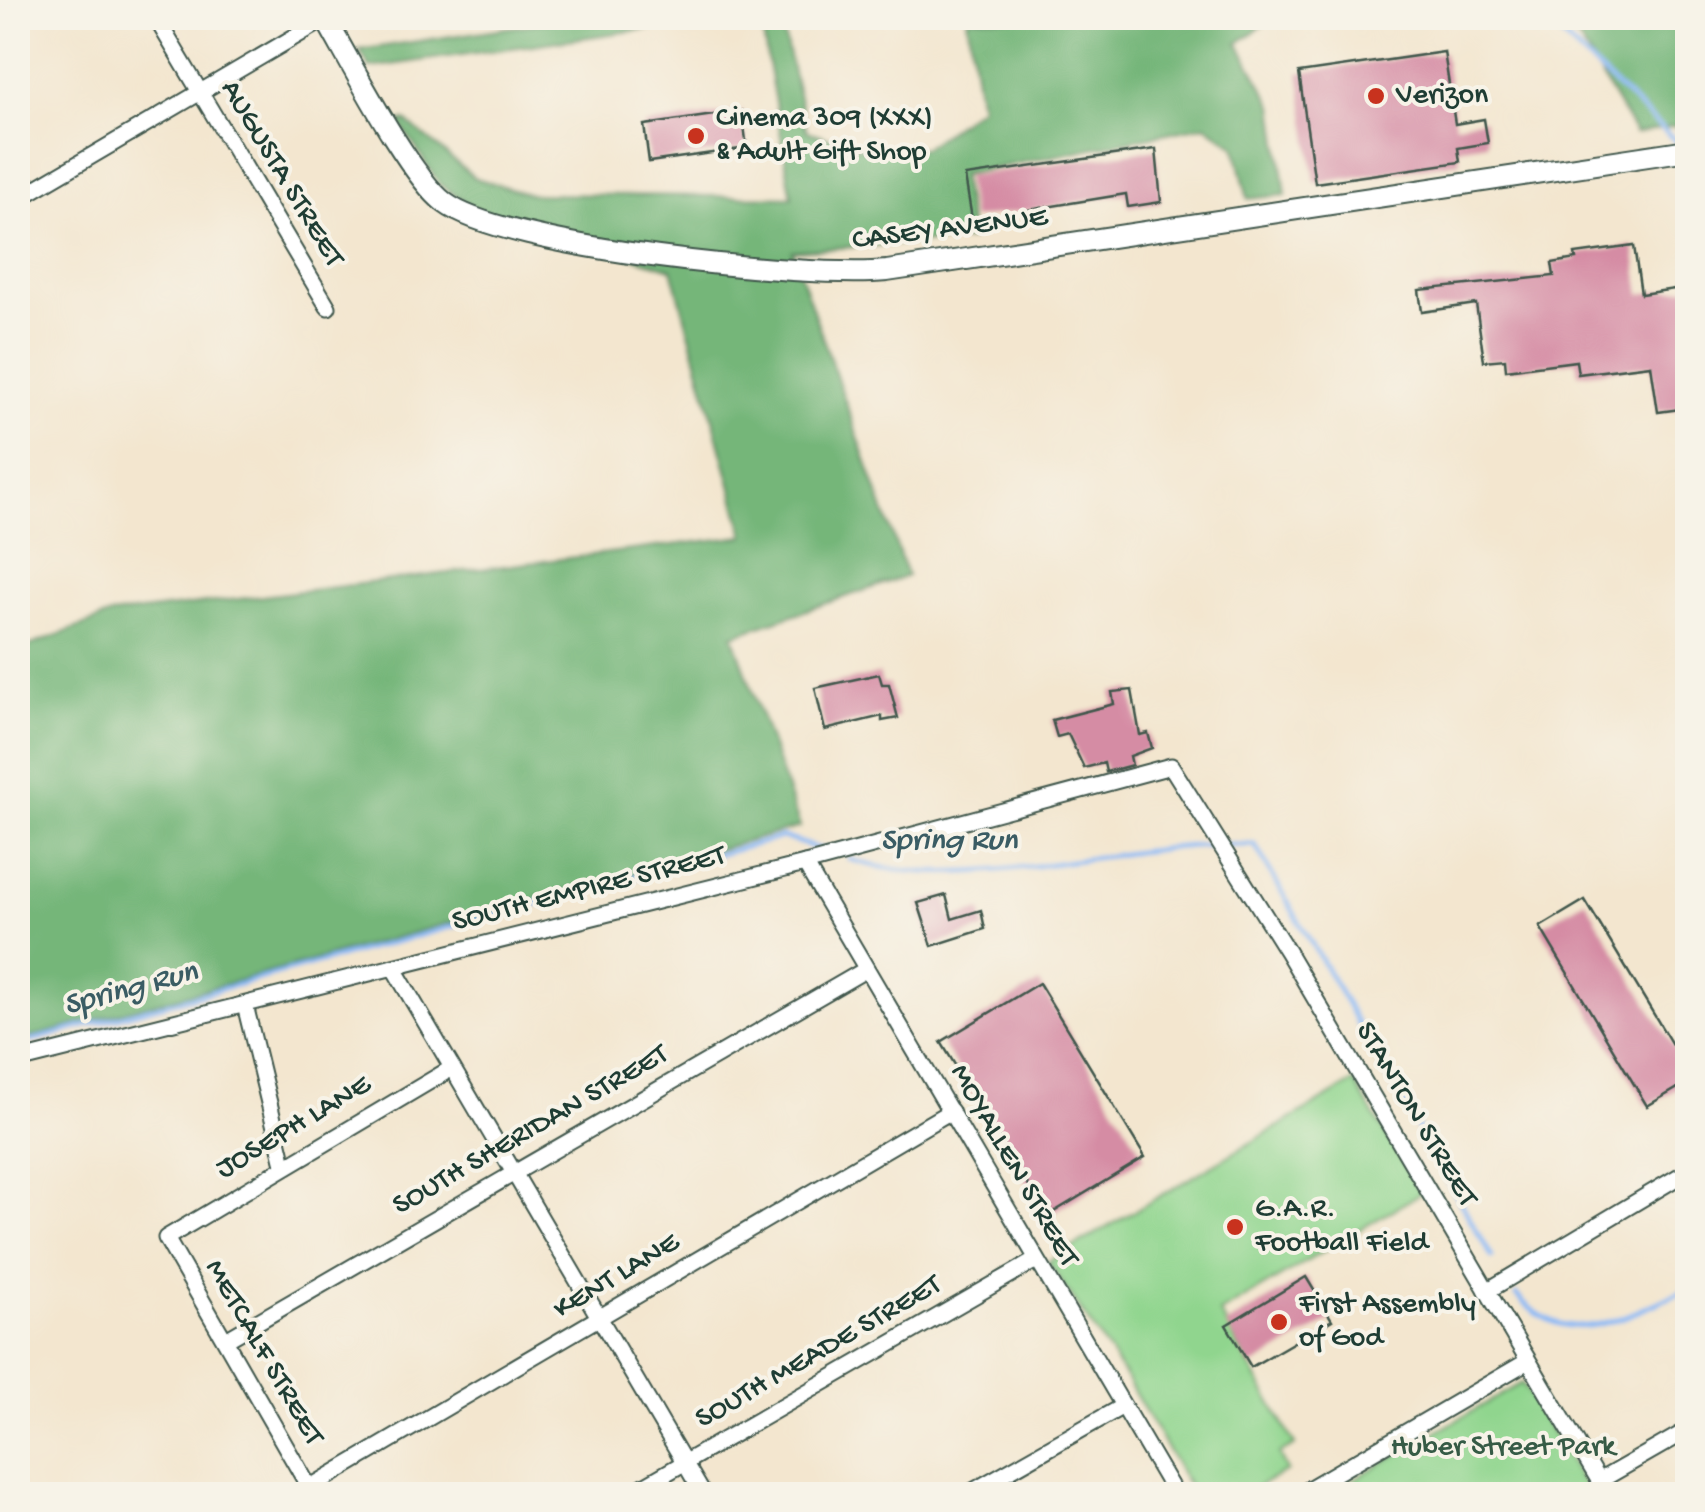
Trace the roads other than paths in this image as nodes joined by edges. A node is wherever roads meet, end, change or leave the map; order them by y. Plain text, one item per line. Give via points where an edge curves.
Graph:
1 (156, 18) edge
2 (325, 18) edge
3 (200, 94) junction
4 (1688, 150) edge
5 (18, 199) edge
6 (328, 307) dead end
7 (1172, 766) joint
8 (805, 864) junction
9 (392, 967) junction
10 (864, 970) junction
11 (244, 1006) junction
12 (18, 1061) edge
13 (452, 1068) junction
14 (951, 1111) junction
15 (284, 1164) junction
16 (1688, 1170) edge
17 (512, 1174) junction
18 (166, 1238) joint
19 (1036, 1260) junction
20 (1487, 1291) junction
21 (598, 1320) junction
22 (226, 1340) junction
23 (1528, 1361) junction
24 (1123, 1406) junction
25 (1688, 1430) edge
26 (684, 1462) junction
27 (1603, 1488) edge
28 (312, 1491) edge
29 (630, 1494) edge
30 (703, 1494) edge
31 (968, 1494) edge
32 (1175, 1494) edge
33 (1300, 1494) edge

1 - 3 street, AUGUSTA STREET
2 - 3 street
2 - 4 street, CASEY AVENUE via 426,185 466,216 577,243 792,272 886,271
3 - 5 street
3 - 6 street, AUGUSTA STREET
7 - 8 street, SOUTH EMPIRE STREET
7 - 20 street, STANTON STREET
8 - 9 street, SOUTH EMPIRE STREET
8 - 10 street, MOYALLEN STREET
9 - 11 street, SOUTH EMPIRE STREET
9 - 13 street
10 - 14 street, MOYALLEN STREET
10 - 17 street, SOUTH SHERIDAN STREET
11 - 12 street, SOUTH EMPIRE STREET
11 - 15 street
13 - 15 street, JOSEPH LANE
13 - 17 street
14 - 19 street, MOYALLEN STREET
14 - 21 street, KENT LANE
15 - 18 street, JOSEPH LANE
16 - 20 street
17 - 21 street
17 - 22 street, SOUTH SHERIDAN STREET
18 - 22 street, METCALF STREET
19 - 24 street, MOYALLEN STREET
19 - 26 street, SOUTH MEADE STREET
20 - 23 street, STANTON STREET
21 - 26 street
21 - 28 street, KENT LANE
22 - 28 street, METCALF STREET
23 - 27 street, STANTON STREET
23 - 33 street
24 - 31 street
24 - 32 street, MOYALLEN STREET
25 - 27 street
26 - 29 street, SOUTH MEADE STREET
26 - 30 street

